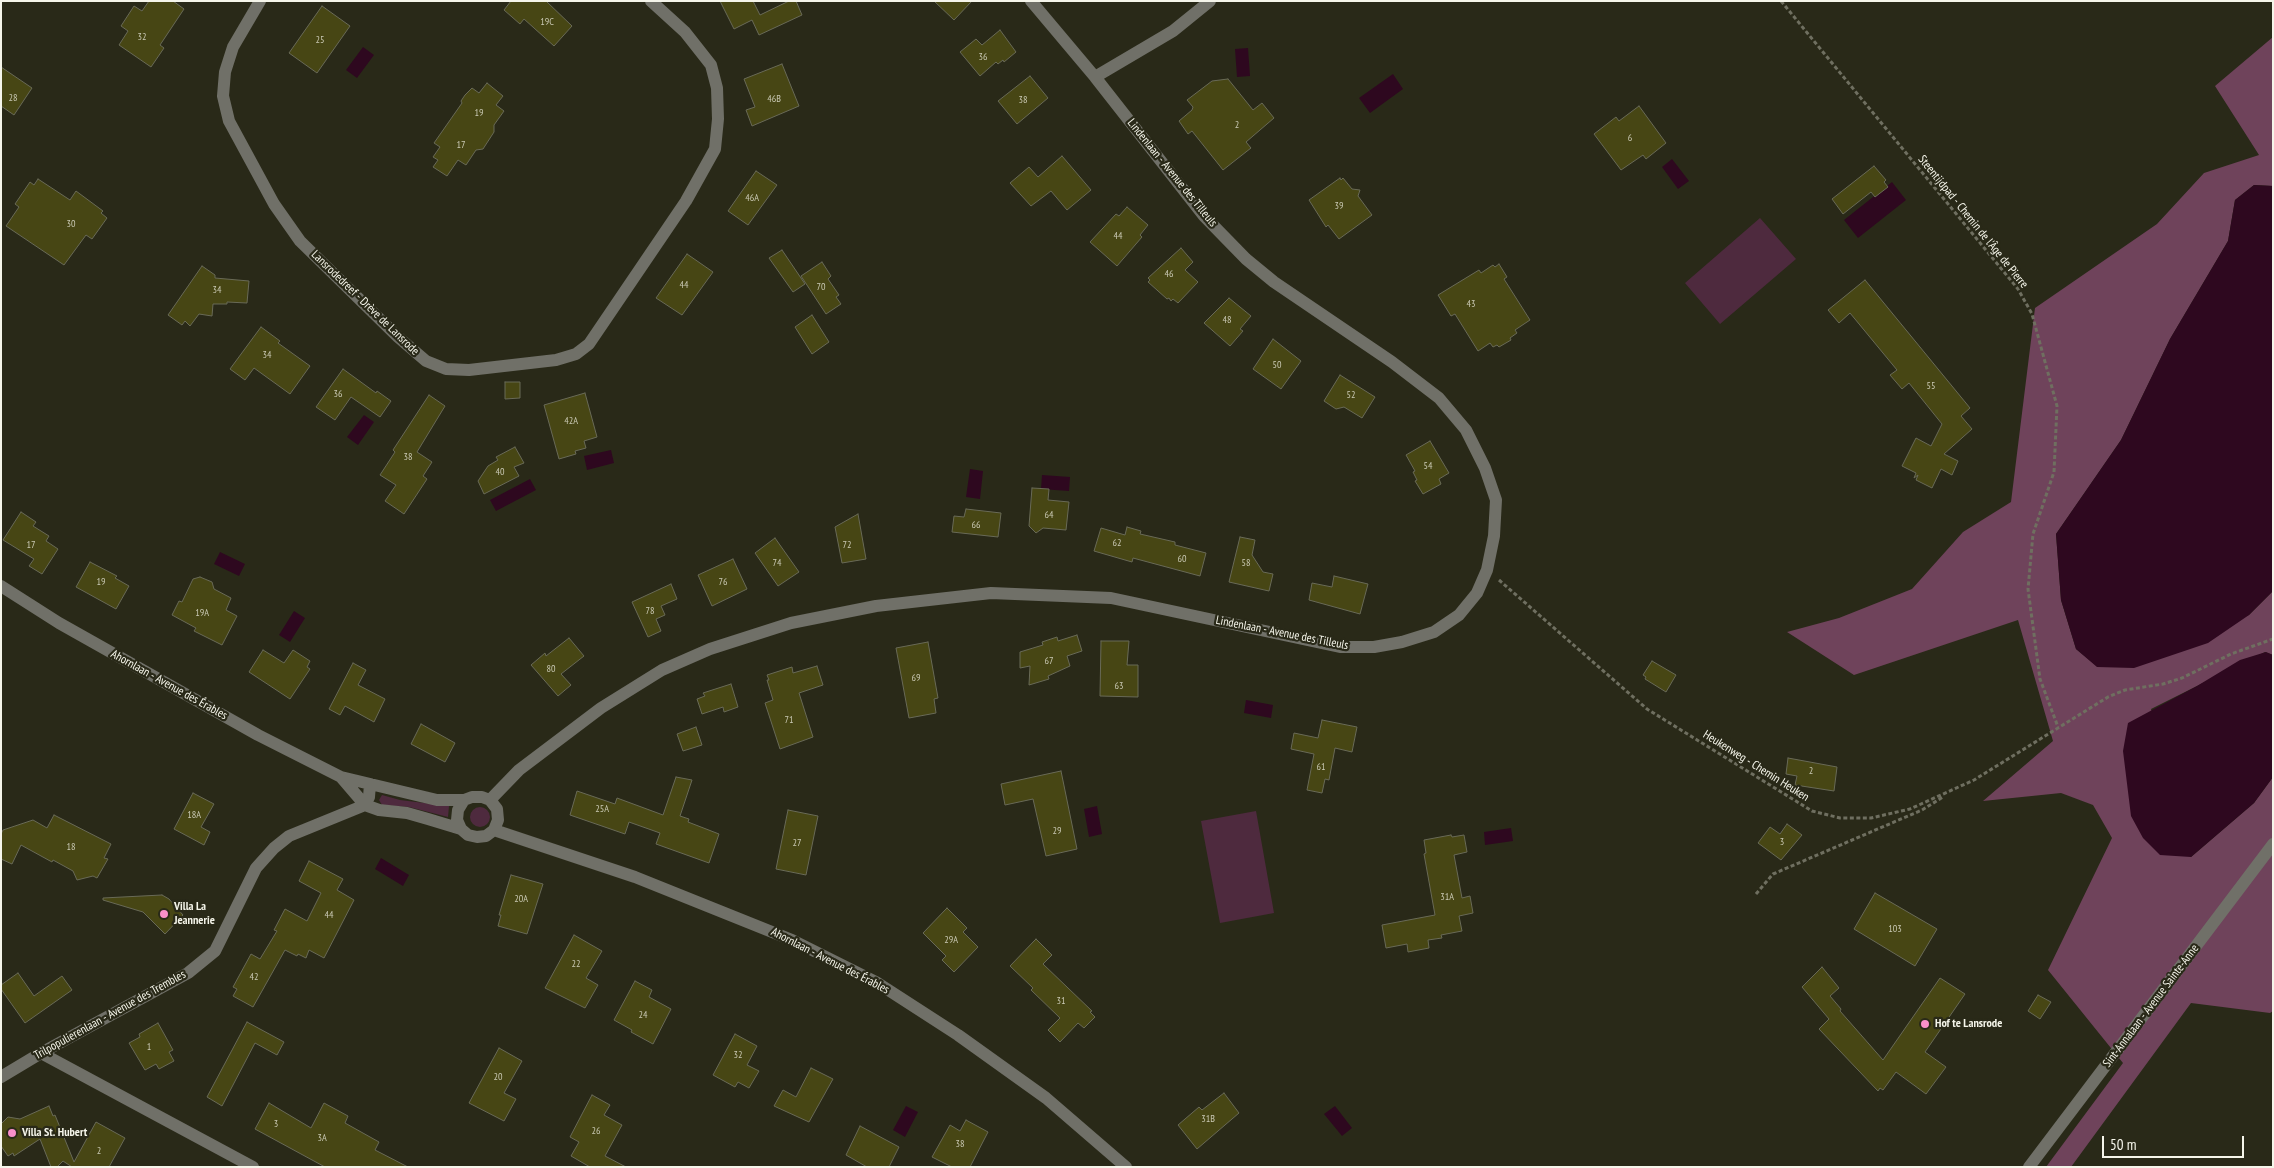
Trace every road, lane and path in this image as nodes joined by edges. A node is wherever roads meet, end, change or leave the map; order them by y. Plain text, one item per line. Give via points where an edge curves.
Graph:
1 (260, 1) edge
2 (651, 1) edge
3 (1031, 1) edge
4 (1210, 1) edge
5 (1782, 1) edge
6 (1095, 77) junction
7 (1487, 570) junction
8 (1, 586) edge
9 (2273, 639) edge
10 (2058, 727) junction
11 (341, 777) junction
12 (370, 784) junction
13 (1950, 792) junction
14 (464, 800) junction
15 (490, 800) junction
16 (365, 805) junction
17 (461, 829) junction
18 (494, 830) junction
19 (2273, 844) edge
20 (1756, 894) dead end
21 (41, 1053) junction
22 (1, 1077) edge
23 (253, 1167) edge
24 (1126, 1167) edge
25 (2029, 1167) edge

1 - 2 street, Lansrodedreef - Drève de Lansrode via 233,47 225,72 223,96 229,121 274,204 300,242 426,361 446,369 469,370 556,360 576,354 589,344 686,201 715,148 717,88 710,65 685,32
3 - 6 street, Lindenlaan - Avenue des Tilleuls
4 - 6 street via 1173,31
5 - 10 path, Steentijdpad - Chemin de l'Âge de Pierre via 2018,290 2032,314 2057,406 2054,472 2032,534 2028,589 2040,679
6 - 7 street, Lindenlaan - Avenue des Tilleuls via 1204,216 1246,259 1439,398 1466,430 1496,500 1494,536
7 - 13 path, Heukenweg - Chemin Heuken via 1647,709 1812,811 1840,818 1871,818 1910,809
7 - 15 street, Lindenlaan - Avenue des Tilleuls via 1477,593 1459,615 1434,632 1374,647 1340,646 1112,598 1000,593 876,606 791,623 710,649 662,670 571,730 519,770
8 - 11 street, Ahornlaan - Avenue des Érables via 59,623 249,730
9 - 10 path, Heukenweg - Chemin Heuken via 2231,654 2182,678 2125,690
10 - 13 path, Heukenweg - Chemin Heuken
11 - 12 street, Ahornlaan - Avenue des Érables
11 - 16 street, Ahornlaan - Avenue des Érables
12 - 14 street, Ahornlaan - Avenue des Érables via 437,800
12 - 16 street
13 - 20 path via 1922,810 1773,874
14 - 15 street, Ahornlaan - Avenue des Érables via 482,797
14 - 17 street via 458,810 457,820
15 - 18 street via 497,809 498,820
16 - 17 street
16 - 21 street, Trilpopulierenlaan - Avenue des Trembles via 290,836 274,848 256,868 215,951 188,973
17 - 18 street via 477,837 486,836
18 - 24 street, Ahornlaan - Avenue des Érables via 635,877 792,940 876,982 1046,1098
19 - 25 street, Sint-Annalaan - Avenue Sainte-Anne
21 - 22 street, Trilpopulierenlaan - Avenue des Trembles
21 - 23 street

